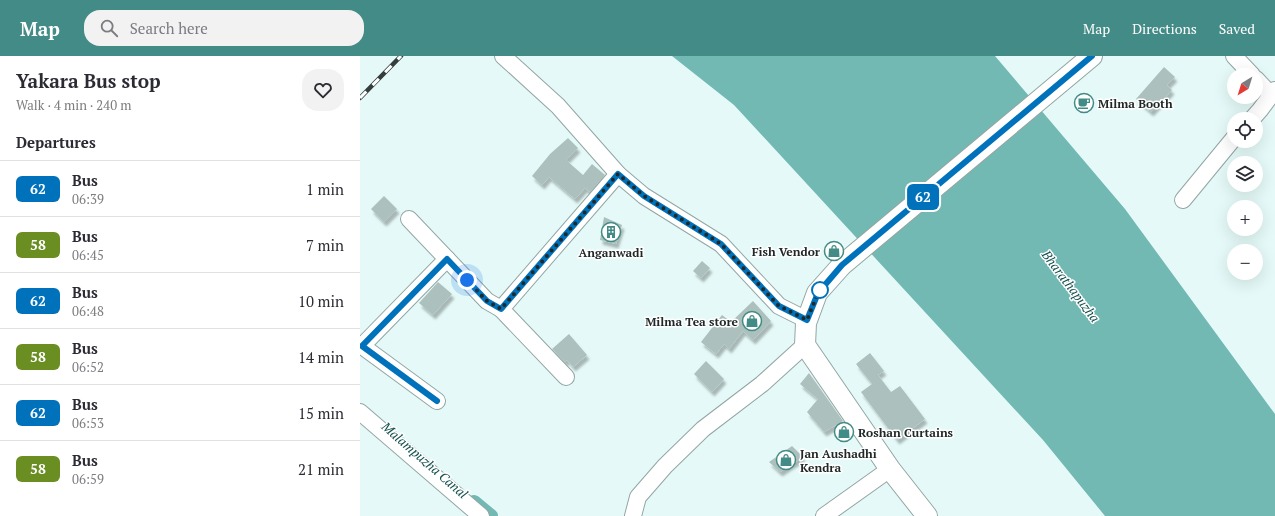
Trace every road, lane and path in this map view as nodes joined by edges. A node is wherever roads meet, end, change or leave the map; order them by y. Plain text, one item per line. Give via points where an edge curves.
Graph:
1 (503, 56) edge
2 (1092, 56) edge
3 (1234, 56) edge
4 (1245, 68) edge
5 (1263, 84) edge
6 (1273, 92) edge
7 (1258, 112) edge
8 (1227, 147) edge
9 (618, 174) junction
10 (1183, 200) dead end
11 (409, 219) dead end
12 (447, 259) junction
13 (501, 309) junction
14 (807, 320) junction
15 (805, 345) junction
16 (361, 348) edge
17 (566, 377) dead end
18 (437, 401) dead end
19 (360, 412) edge
20 (890, 469) junction
21 (481, 516) edge
22 (633, 516) edge
23 (824, 516) edge
24 (927, 516) edge

1 - 9 street via 558,106
2 - 14 main road via 842,265 818,293
3 - 4 street
5 - 6 street
6 - 7 street
8 - 10 street
9 - 13 street
9 - 14 street via 644,196 721,244 779,306
11 - 12 street
12 - 13 street via 487,301
12 - 16 street
13 - 17 street
14 - 15 main road
15 - 20 main road
15 - 22 street via 762,384 703,429 638,497
16 - 18 street
19 - 21 street
20 - 23 street
20 - 24 main road

